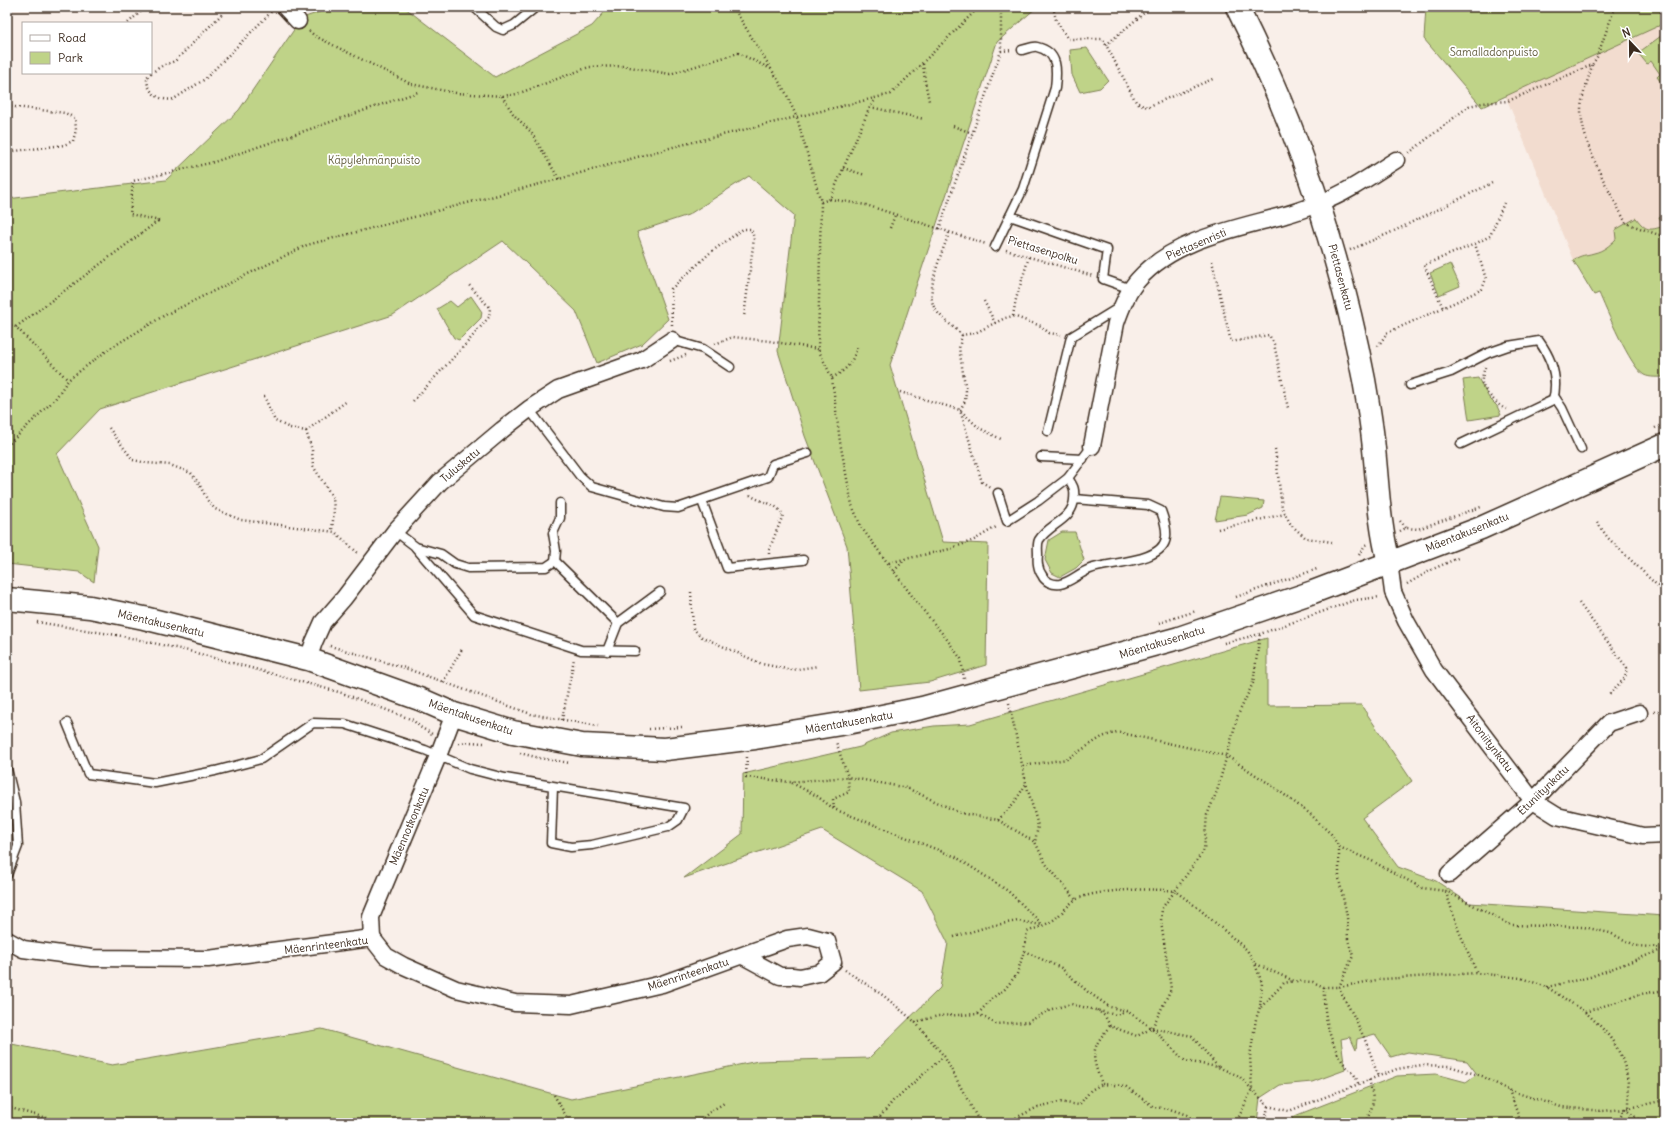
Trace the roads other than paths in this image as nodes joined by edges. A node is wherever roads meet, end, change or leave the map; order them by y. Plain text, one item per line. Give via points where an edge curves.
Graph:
1 (285, 7) edge
2 (474, 7) edge
3 (536, 7) edge
4 (1237, 7) edge
5 (298, 21) road end
6 (1022, 50) dead end
7 (1396, 160) road end
8 (1320, 203) junction
9 (1010, 216) junction
10 (995, 247) road end
11 (1131, 289) junction
12 (1121, 306) junction
13 (672, 340) joint
14 (730, 367) dead end
15 (1410, 385) dead end
16 (1554, 396) junction
17 (529, 409) junction
18 (1048, 430) dead end
19 (1658, 437) edge
20 (1461, 444) dead end
21 (1092, 446) joint
22 (1581, 449) dead end
23 (808, 453) dead end
24 (1041, 457) dead end
25 (1083, 459) junction
26 (1068, 478) junction
27 (998, 493) road end
28 (1074, 498) junction
29 (702, 501) junction
30 (560, 503) dead end
31 (395, 531) junction
32 (416, 548) junction
33 (803, 560) dead end
34 (555, 561) junction
35 (1390, 562) junction
36 (660, 592) dead end
37 (7, 599) edge
38 (618, 623) junction
39 (311, 651) junction
40 (607, 651) junction
41 (635, 652) dead end
42 (1639, 713) dead end
43 (454, 714) junction
44 (67, 723) dead end
45 (438, 756) junction
46 (7, 769) edge
47 (553, 788) junction
48 (1533, 801) junction
49 (1665, 835) edge
50 (1449, 874) dead end
51 (7, 875) edge
52 (372, 938) junction
53 (7, 940) edge
54 (743, 956) junction

1 - 5 street
2 - 3 lane via 503,30 514,25
4 - 8 main road, Piettasenkatu via 1278,93
6 - 9 lane via 1036,47 1047,51 1057,65 1057,73 1023,189
7 - 8 street, Piettasenristi
8 - 11 street, Piettasenristi via 1287,215 1247,224 1192,244 1162,259 1141,276
8 - 35 main road, Piettasenkatu via 1342,279 1364,380 1374,447 1371,540
9 - 10 lane
9 - 11 lane via 1107,250 1103,279
11 - 12 street, Piettasenristi
12 - 18 lane via 1071,337
12 - 21 street, Piettasenristi
13 - 14 lane via 703,349
13 - 17 street, Tuluskatu via 642,360 558,390
15 - 16 lane via 1451,372 1508,346 1539,341 1551,362 1556,388
16 - 20 lane via 1553,400
16 - 22 lane
17 - 29 lane via 580,476 592,487 664,507 678,508
17 - 31 street, Tuluskatu via 440,482
19 - 35 main road, Mäentakusenkatu via 1481,528
21 - 25 lane
23 - 29 lane via 773,464 768,477
24 - 25 lane
25 - 26 lane
26 - 27 lane via 1007,521
26 - 28 lane via 1075,488
28 - 28 lane via 1148,505 1161,511 1166,538 1162,548 1150,556 1090,569 1060,584 1049,583 1042,576 1038,560 1038,541 1067,516
29 - 33 lane via 727,568
30 - 34 lane via 560,518 553,534
31 - 32 lane
31 - 39 street, Tuluskatu via 323,622
32 - 34 lane via 441,554 455,564 468,568 546,567
32 - 40 lane via 474,615 581,650
34 - 38 lane
35 - 43 main road, Mäentakusenkatu via 1320,590 1179,638 922,708 847,723 665,749 582,745 513,732
35 - 48 street, Aitoniitynkatu via 1393,592 1434,670
36 - 38 lane
37 - 39 main road, Mäentakusenkatu via 90,608
38 - 40 lane
39 - 43 main road, Mäentakusenkatu
40 - 41 lane
42 - 48 street, Etuniitynkatu via 1609,723
43 - 45 street, Mäennotkonkatu
44 - 45 lane via 88,774 155,783 261,759 313,723 345,724
45 - 47 lane via 470,769
45 - 52 street, Mäennotkonkatu via 371,917
46 - 51 lane via 15,802 18,846
47 - 47 lane via 676,807 684,808 678,820 668,827 592,845 571,847 551,843
48 - 49 street, Aitoniitynkatu via 1557,816 1643,836
48 - 50 street, Etuniitynkatu
52 - 53 street, Mäenrinteenkatu via 208,958 92,958 23,949
52 - 54 street, Mäenrinteenkatu via 386,956 404,966 456,989 515,1003 571,1005 662,984
54 - 54 street, Mäenrinteenkatu via 787,939 808,936 826,941 833,962 819,973 800,977 780,976

